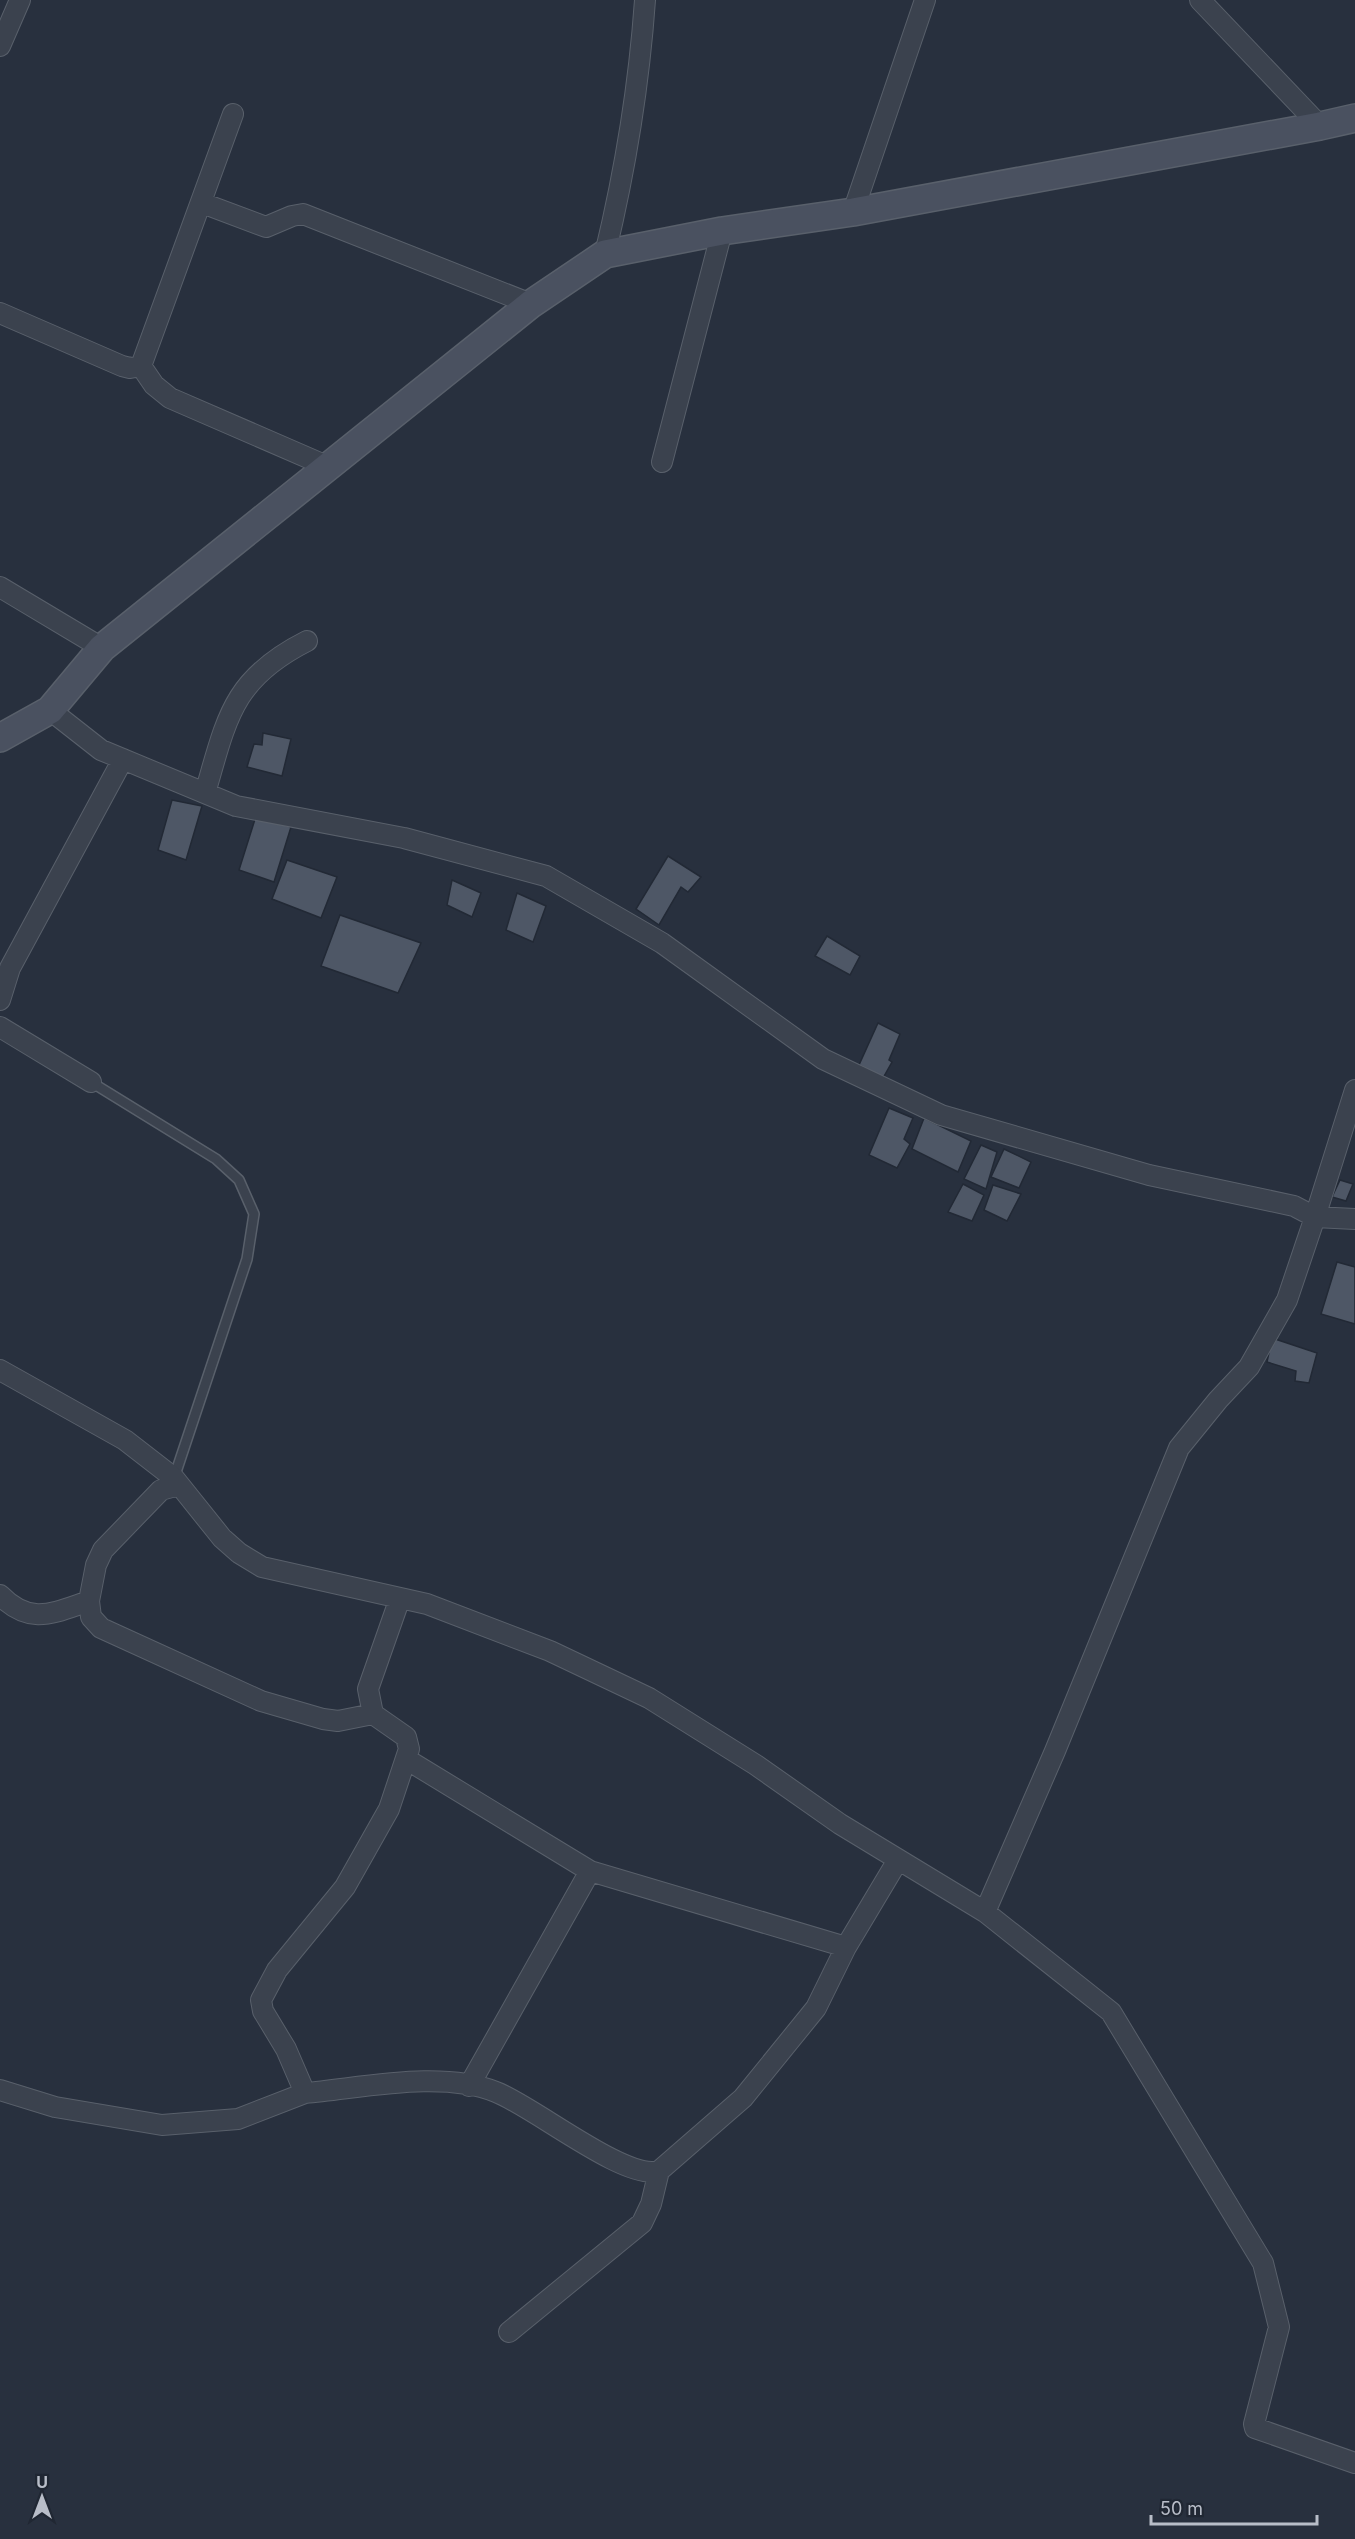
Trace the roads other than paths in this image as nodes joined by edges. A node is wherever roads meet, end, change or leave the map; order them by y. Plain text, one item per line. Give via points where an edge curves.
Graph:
1 (20, 0) edge
2 (645, 0) edge
3 (925, 0) edge
4 (1200, 0) edge
5 (0, 46) edge
6 (233, 114) dead end
7 (1355, 118) edge
8 (1320, 126) junction
9 (202, 203) junction
10 (853, 212) junction
11 (722, 231) junction
12 (605, 254) junction
13 (531, 304) junction
14 (0, 313) edge
15 (141, 366) junction
16 (662, 462) dead end
17 (329, 467) junction
18 (0, 587) edge
19 (307, 641) dead end
20 (102, 648) junction
21 (50, 710) junction
22 (0, 738) edge
23 (123, 759) junction
24 (205, 793) junction
25 (0, 1000) edge
26 (0, 1027) edge
27 (91, 1082) joint
28 (1355, 1090) edge
29 (1316, 1217) junction
30 (1355, 1219) edge
31 (0, 1370) edge
32 (176, 1481) junction
33 (0, 1595) edge
34 (400, 1598) junction
35 (89, 1601) junction
36 (373, 1714) junction
37 (406, 1759) junction
38 (898, 1860) junction
39 (590, 1871) junction
40 (985, 1912) junction
41 (846, 1947) junction
42 (469, 2086) junction
43 (0, 2090) edge
44 (305, 2093) junction
45 (659, 2171) junction
46 (509, 2332) dead end
47 (1355, 2463) edge

1 - 5 street
2 - 12 street via 622,183
3 - 10 street
4 - 8 street
6 - 9 street
7 - 8 street
8 - 10 street
9 - 13 street via 266,227 303,214
9 - 15 street
10 - 11 street
11 - 12 street
11 - 16 street
12 - 13 street
13 - 17 street
14 - 15 street via 122,366
15 - 17 street via 154,385 170,398
17 - 20 street
18 - 20 street
19 - 24 street via 280,655 242,690 225,726
20 - 21 street
21 - 22 street
21 - 23 street via 101,750
23 - 24 street
23 - 25 street via 10,968
24 - 29 street via 236,806 404,838 546,876 662,943 823,1059 941,1115 1149,1175 1294,1206
26 - 27 street
27 - 32 lane via 216,1159 238,1180 254,1214 247,1259
28 - 29 street
29 - 30 street
29 - 40 street via 1287,1300 1249,1367 1179,1448
31 - 32 street via 125,1440
32 - 34 street via 222,1538 262,1567
32 - 35 street via 160,1490 103,1550
33 - 35 street via 18,1610 38,1615
34 - 36 street via 368,1689
34 - 38 street via 427,1604 550,1651 649,1698
35 - 36 street via 91,1617 101,1628 261,1701 338,1721
36 - 37 street via 406,1737
37 - 39 street
37 - 44 street via 389,1809 345,1887 277,1971 261,2000
38 - 40 street
38 - 41 street
39 - 41 street
39 - 42 street
40 - 47 street via 1111,2012 1263,2263 1279,2327 1254,2427
41 - 45 street via 816,2008 743,2098
42 - 44 street via 440,2080
42 - 45 street via 496,2092 625,2165 651,2173
43 - 44 street via 55,2107 162,2125 238,2119
45 - 46 street via 648,2214 636,2229

